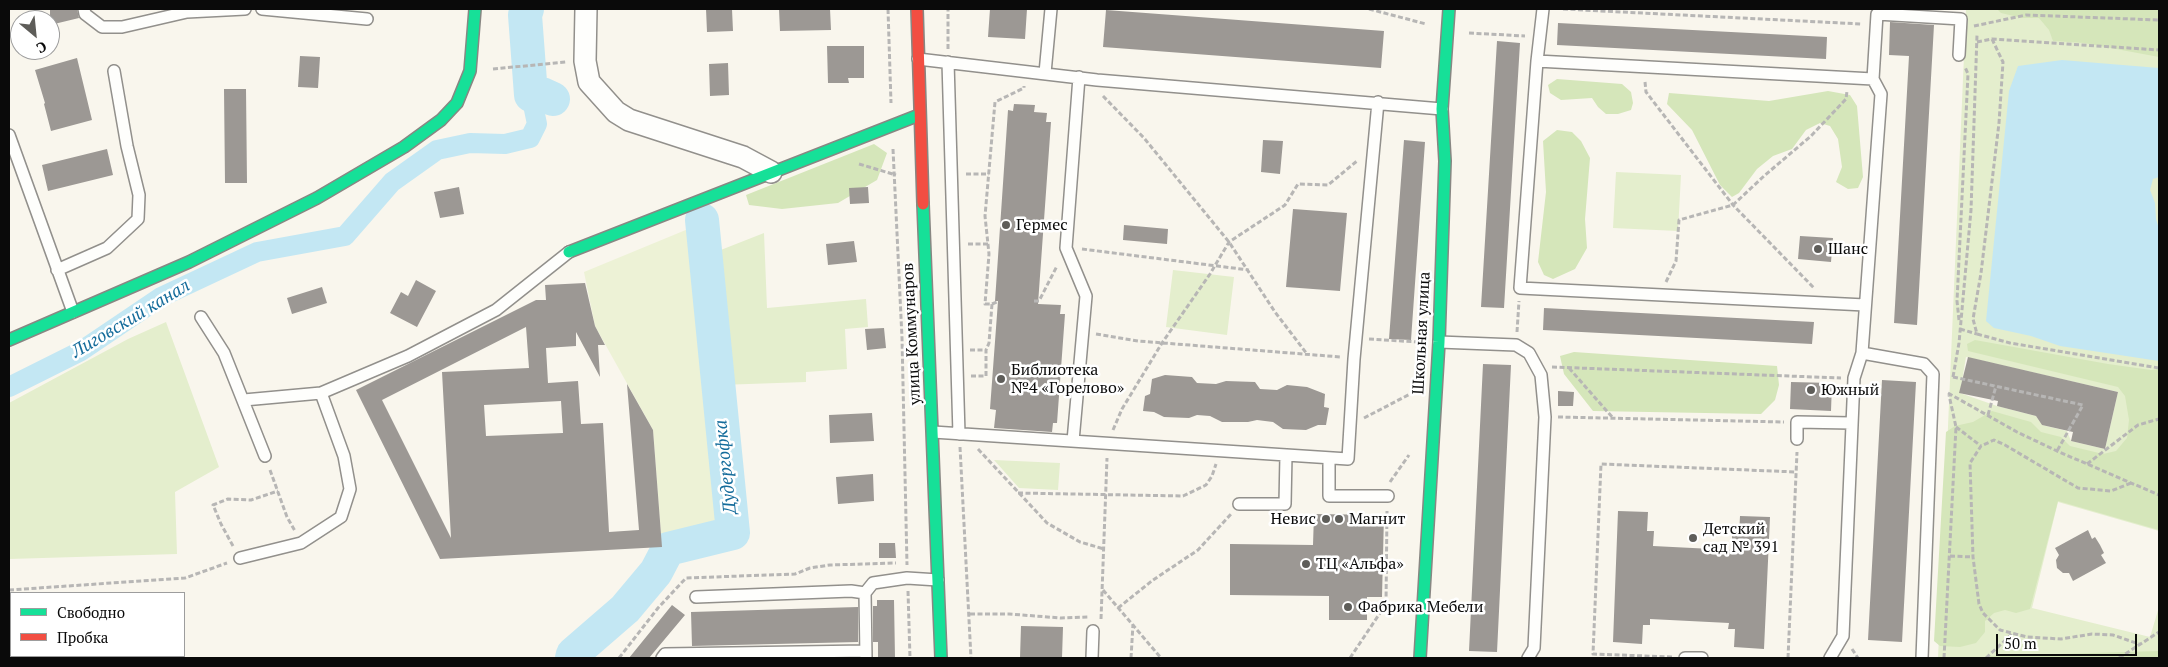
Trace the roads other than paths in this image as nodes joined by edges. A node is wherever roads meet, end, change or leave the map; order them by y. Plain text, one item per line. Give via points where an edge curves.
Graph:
1 (84, 9) edge
2 (244, 9) edge
3 (262, 9) edge
4 (475, 9) edge
5 (586, 9) edge
6 (917, 9) edge
7 (1051, 9) edge
8 (1449, 9) edge
9 (1543, 9) edge
10 (367, 19) dead end
11 (1959, 55) road end
12 (918, 59) junction
13 (1537, 61) junction
14 (948, 62) junction
15 (114, 71) dead end
16 (1045, 72) junction
17 (1079, 77) junction
18 (1873, 79) junction
19 (1378, 102) junction
20 (1442, 109) junction
21 (919, 115) junction
22 (9, 135) edge
23 (771, 172) junction
24 (569, 252) joint
25 (57, 270) junction
26 (1865, 305) junction
27 (73, 313) junction
28 (201, 316) dead end
29 (9, 340) edge
30 (1439, 342) junction
31 (1862, 353) junction
32 (321, 392) junction
33 (244, 400) junction
34 (1851, 423) junction
35 (933, 432) junction
36 (962, 434) junction
37 (1797, 439) road end
38 (1073, 441) junction
39 (1286, 455) junction
40 (265, 456) road end
41 (1329, 458) junction
42 (1388, 496) dead end
43 (1239, 504) road end
44 (240, 558) road end
45 (938, 580) junction
46 (865, 593) junction
47 (696, 597) dead end
48 (1093, 631) road end
49 (866, 655) edge
50 (662, 658) edge
51 (941, 658) edge
52 (1092, 658) edge
53 (1420, 658) edge
54 (1528, 658) edge
55 (1685, 658) edge
56 (1702, 658) edge
57 (1830, 658) edge
58 (1922, 658) edge

1 - 2 lane via 85,14 102,27 122,27 188,12
3 - 10 lane
4 - 27 street via 470,72 458,103 404,147 317,198 188,262
5 - 23 street via 585,62 590,82 607,103 629,120 743,158
6 - 12 street, улица Коммунаров
7 - 16 lane
8 - 20 street, Школьная улица
9 - 13 lane
11 - 18 lane via 1961,19 1877,14
12 - 14 lane
12 - 21 street, улица Коммунаров
13 - 18 lane
13 - 26 lane via 1520,288
14 - 16 lane
14 - 36 lane
15 - 25 lane via 139,195 138,219 107,248
16 - 17 lane
17 - 19 lane
17 - 38 lane via 1066,248 1086,296
18 - 26 lane via 1881,94
19 - 20 lane
19 - 41 lane via 1348,459
20 - 30 street, Школьная улица via 1444,161
21 - 23 street
21 - 35 street, улица Коммунаров
22 - 25 lane
23 - 24 street
24 - 32 lane via 496,310 408,356
25 - 27 lane
26 - 31 lane
27 - 29 street
28 - 33 lane via 224,353
30 - 53 street, Школьная улица
30 - 54 lane via 1516,345 1529,353 1541,375 1546,417 1534,648
31 - 34 lane via 1854,378
31 - 58 lane via 1924,364 1933,374
32 - 33 lane
32 - 44 lane via 344,456 350,489 341,517 301,543
33 - 40 lane
34 - 37 lane via 1798,422
34 - 57 lane via 1843,636
35 - 36 lane
35 - 45 street, улица Коммунаров
36 - 38 lane
38 - 39 lane
39 - 41 lane
39 - 43 lane via 1285,504
41 - 42 lane via 1329,496
45 - 46 lane via 907,578 873,583
45 - 51 street, улица Коммунаров
46 - 47 lane
46 - 49 lane
48 - 52 lane
49 - 50 lane via 665,654
55 - 56 lane

